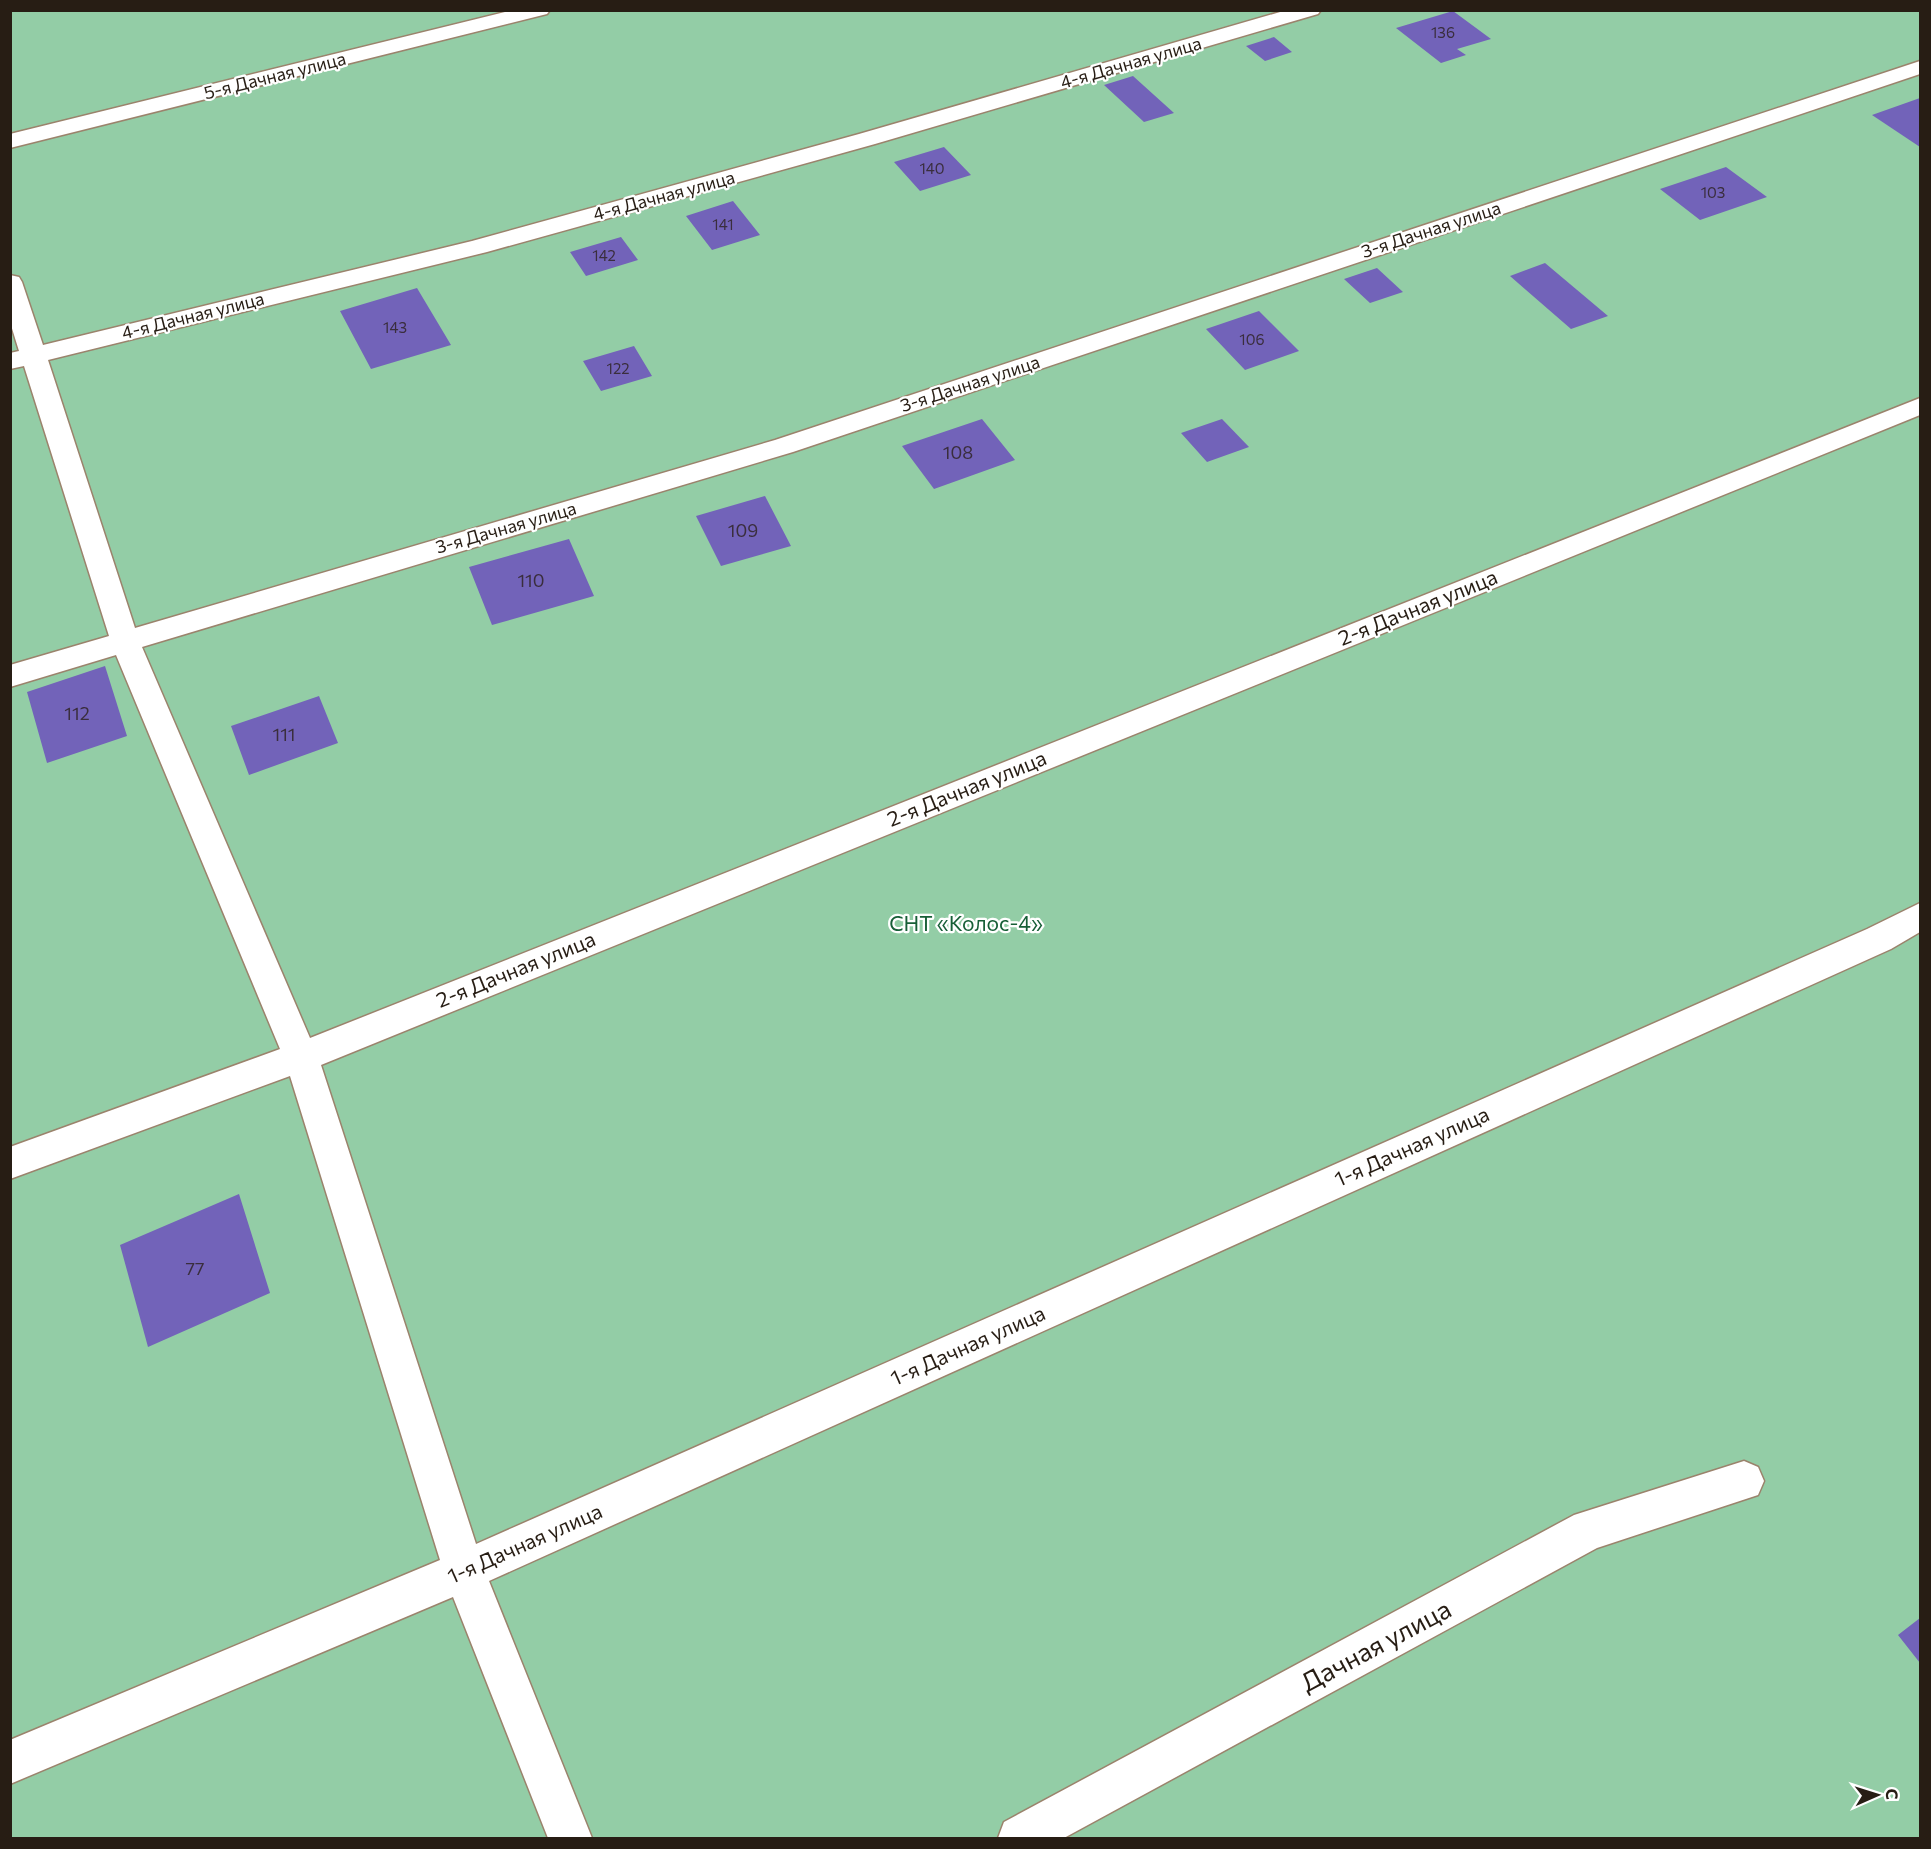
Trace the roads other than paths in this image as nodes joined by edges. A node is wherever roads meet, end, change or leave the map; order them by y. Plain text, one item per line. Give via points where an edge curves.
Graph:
1 (540, 10) edge
2 (1311, 10) edge
3 (1920, 67) edge
4 (10, 141) edge
5 (10, 282) edge
6 (22, 358) edge
7 (1920, 406) edge
8 (125, 641) junction
9 (10, 675) edge
10 (1920, 916) edge
11 (301, 1057) junction
12 (10, 1163) edge
13 (1744, 1481) dead end
14 (464, 1571) junction
15 (10, 1762) edge
16 (570, 1839) edge
17 (1020, 1839) edge

1 - 4 street, 5-я Дачная улица
2 - 6 street, 4-я Дачная улица via 479,247
3 - 8 street, 3-я Дачная улица via 784,446
5 - 6 street
6 - 8 street
7 - 11 street, 2-я Дачная улица
8 - 9 street, 3-я Дачная улица
8 - 11 street
10 - 14 street, 1-я Дачная улица via 1879,939
11 - 12 street, 2-я Дачная улица
11 - 14 street
13 - 17 street, Дачная улица via 1589,1530
14 - 15 street, 1-я Дачная улица
14 - 16 street

